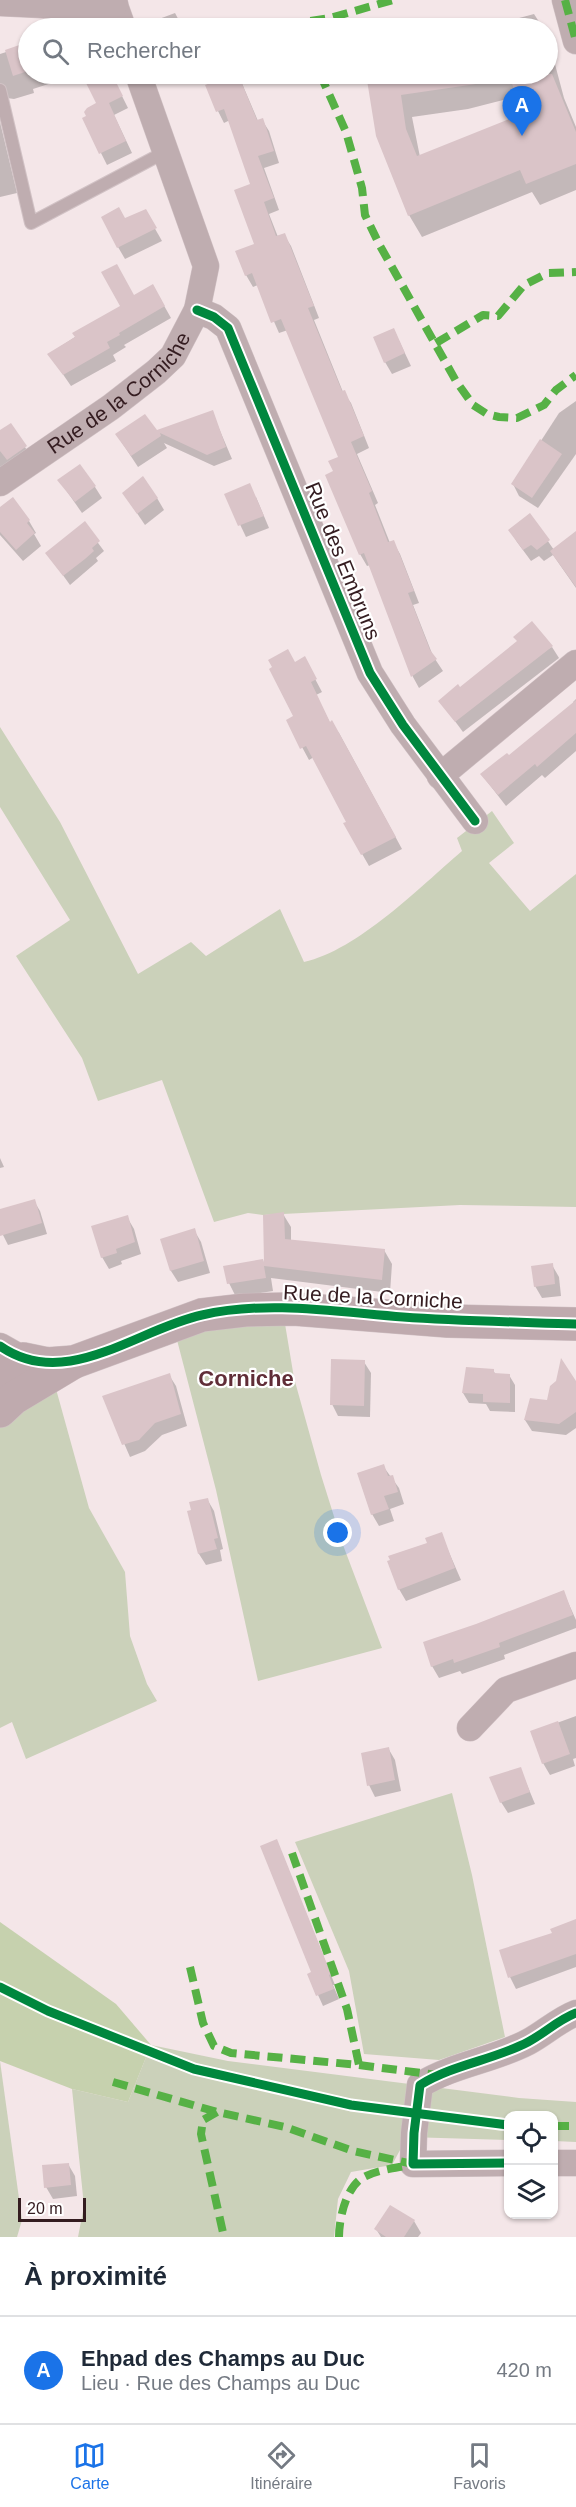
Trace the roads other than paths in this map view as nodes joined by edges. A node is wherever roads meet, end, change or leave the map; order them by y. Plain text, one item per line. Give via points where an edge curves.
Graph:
1 (566, 0) edge
2 (114, 2) edge
3 (0, 3) edge
4 (120, 18) edge
5 (576, 41) edge
6 (141, 84) edge
7 (0, 90) edge
8 (165, 152) junction
9 (197, 310) junction
10 (0, 483) edge
11 (576, 663) edge
12 (440, 776) junction
13 (474, 821) dead end
14 (576, 1324) edge
15 (7, 1378) edge
16 (576, 1665) edge
17 (470, 1728) dead end
18 (576, 2013) edge
19 (504, 2163) edge
20 (558, 2163) edge
21 (576, 2163) edge

1 - 5 street
2 - 3 street via 105,8
2 - 4 street
6 - 8 street, Rue de la Corniche
7 - 8 lane via 32,223
8 - 9 street, Rue de la Corniche via 206,266
9 - 10 street, Rue de la Corniche via 173,356 156,372
9 - 12 street, Rue des Embruns via 228,328 370,673
11 - 12 street
12 - 13 street, Rue des Embruns
14 - 15 street, Rue de la Corniche via 294,1309 245,1310 202,1315 74,1362
16 - 17 street via 506,1690
18 - 19 street via 528,2042 437,2075 420,2085 413,2164
20 - 21 street

